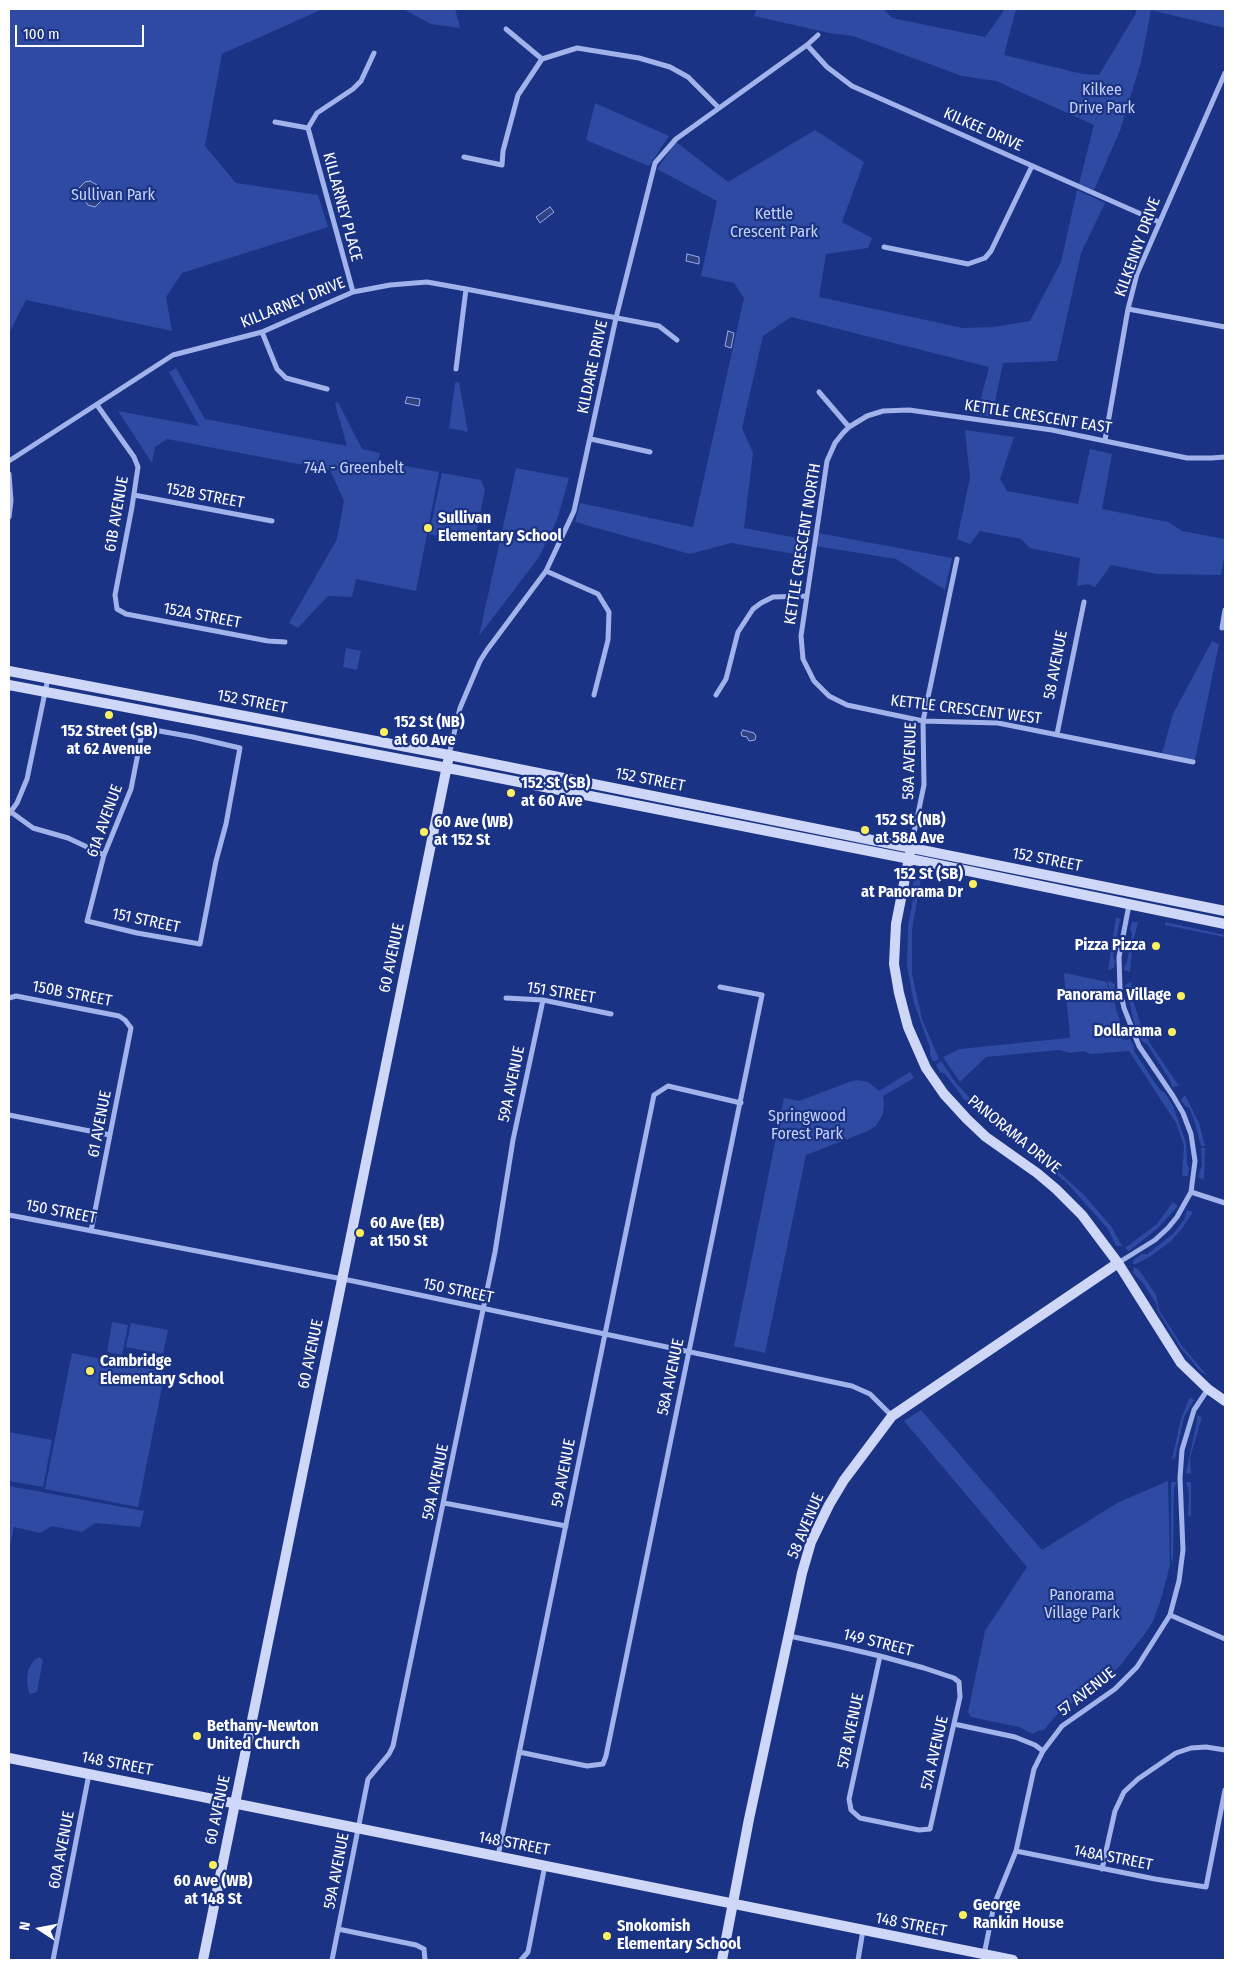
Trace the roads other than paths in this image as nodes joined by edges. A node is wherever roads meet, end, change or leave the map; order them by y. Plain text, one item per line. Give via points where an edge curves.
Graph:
1 (506, 29) dead end
2 (818, 35) dead end
3 (807, 45) junction
4 (374, 53) dead end
5 (542, 59) junction
6 (1225, 72) edge
7 (719, 108) junction
8 (275, 122) dead end
9 (308, 128) junction
10 (464, 157) dead end
11 (1032, 166) junction
12 (1159, 222) junction
13 (884, 247) dead end
14 (466, 289) junction
15 (353, 292) junction
16 (1128, 309) junction
17 (616, 318) junction
18 (1225, 327) edge
19 (262, 332) junction
20 (677, 340) dead end
21 (456, 369) dead end
22 (327, 389) dead end
23 (819, 392) dead end
24 (97, 405) junction
25 (849, 427) junction
26 (591, 439) junction
27 (1105, 440) junction
28 (650, 452) dead end
29 (1225, 456) edge
30 (9, 461) edge
31 (9, 474) edge
32 (134, 495) junction
33 (9, 517) edge
34 (272, 521) dead end
35 (957, 558) dead end
36 (546, 571) junction
37 (807, 596) junction
38 (1084, 602) dead end
39 (117, 609) joint
40 (1225, 610) edge
41 (1222, 628) dead end
42 (284, 642) dead end
43 (9, 671) edge
44 (807, 671) joint
45 (48, 678) junction
46 (9, 685) edge
47 (45, 692) junction
48 (594, 695) dead end
49 (716, 695) dead end
50 (923, 721) junction
51 (1057, 734) junction
52 (449, 754) junction
53 (1193, 762) dead end
54 (446, 768) junction
55 (10, 813) edge
56 (911, 847) junction
57 (104, 855) junction
58 (909, 859) junction
59 (1154, 896) junction
60 (1129, 905) junction
61 (1225, 910) edge
62 (87, 921) joint
63 (1225, 924) edge
64 (200, 944) joint
65 (720, 987) dead end
66 (9, 998) edge
67 (506, 998) dead end
68 (543, 1000) junction
69 (611, 1014) dead end
70 (128, 1023) joint
71 (741, 1102) junction
72 (9, 1115) edge
73 (110, 1135) junction
74 (1191, 1192) junction
75 (1225, 1203) edge
76 (9, 1215) edge
77 (91, 1231) junction
78 (1118, 1263) junction
79 (342, 1279) junction
80 (483, 1309) junction
81 (604, 1335) junction
82 (689, 1351) junction
83 (1208, 1389) junction
84 (1225, 1401) edge
85 (892, 1416) junction
86 (444, 1503) junction
87 (566, 1526) junction
88 (1170, 1615) junction
89 (789, 1636) junction
90 (1225, 1639) edge
91 (880, 1656) junction
92 (958, 1682) joint
93 (954, 1724) junction
94 (1225, 1750) edge
95 (1043, 1751) junction
96 (519, 1752) junction
97 (9, 1758) edge
98 (89, 1774) junction
99 (1225, 1790) edge
100 (235, 1803) junction
101 (358, 1828) junction
102 (930, 1829) joint
103 (1016, 1851) junction
104 (498, 1856) junction
105 (545, 1865) junction
106 (1102, 1869) junction
107 (734, 1904) junction
108 (338, 1929) junction
109 (863, 1930) junction
110 (983, 1957) edge
111 (53, 1960) edge
112 (203, 1960) edge
113 (332, 1960) edge
114 (425, 1960) edge
115 (521, 1960) edge
116 (722, 1960) edge
117 (858, 1960) edge
118 (1013, 1960) edge

1 - 5 street
2 - 3 street, KILDARE DRIVE
3 - 7 street, KILDARE DRIVE
3 - 11 street, KILKEE DRIVE via 827,67 852,86
4 - 9 street via 361,81 353,90 317,113
5 - 7 street via 577,48 639,58 688,77
5 - 10 street via 518,95 502,164
6 - 12 street, KILKENNY DRIVE
7 - 17 street, KILDARE DRIVE via 676,139 655,163
8 - 9 street
9 - 15 street, KILLARNEY PLACE
11 - 12 street, KILKEE DRIVE
11 - 13 street via 985,258 968,264
12 - 16 street, KILKENNY DRIVE
14 - 15 street, KILLARNEY DRIVE via 427,282
14 - 17 street, KILLARNEY DRIVE
14 - 21 street
15 - 19 street, KILLARNEY DRIVE
16 - 18 street
16 - 27 street, KILKENNY DRIVE
17 - 20 street, KILLARNEY DRIVE via 659,326
17 - 26 street, KILDARE DRIVE
19 - 22 street via 277,370 286,378
19 - 24 street, KILLARNEY DRIVE via 173,355
23 - 25 street
24 - 30 street, KILLARNEY DRIVE
24 - 32 street, 61B AVENUE via 136,462 138,473
25 - 27 street, KETTLE CRESCENT EAST via 876,412 900,410
25 - 37 street, KETTLE CRESCENT NORTH via 835,443 825,468
26 - 28 street
26 - 36 street, KILDARE DRIVE via 574,511
27 - 29 street, KETTLE CRESCENT EAST via 1187,458
31 - 33 street via 12,500
32 - 34 street, 152B STREET
32 - 39 street, 61B AVENUE via 115,595
35 - 50 street, 58A AVENUE
36 - 48 street via 598,594 609,612 608,640
36 - 52 street, KILDARE DRIVE via 480,661 460,708
37 - 44 street, KETTLE CRESCENT NORTH via 801,642
37 - 49 street via 773,597 752,610 738,632 726,679
38 - 51 street, 58 AVENUE
39 - 42 street, 152A STREET via 126,614
40 - 41 street
43 - 45 main road, 152 STREET
44 - 50 street, KETTLE CRESCENT WEST via 824,692 847,705
45 - 47 street
45 - 52 main road, 152 STREET
46 - 47 main road, 152 STREET
47 - 54 main road, 152 STREET
47 - 55 street via 27,779
50 - 51 street, KETTLE CRESCENT WEST via 990,722
50 - 56 street, 58A AVENUE via 924,785
51 - 53 street, KETTLE CRESCENT WEST
52 - 54 main road, 60 AVENUE
52 - 56 main road, 152 STREET
54 - 58 main road, 152 STREET
54 - 79 main road, 60 AVENUE
55 - 57 street via 34,828 76,841
56 - 58 main road, PANORAMA DRIVE
56 - 59 main road, 152 STREET
57 - 62 street, 61A AVENUE
57 - 64 street, 61A AVENUE via 131,790 143,728 240,748
58 - 60 main road, 152 STREET
58 - 78 main road, PANORAMA DRIVE via 896,924 894,964 906,1020 926,1068 944,1094 986,1137 1056,1189 1082,1216
59 - 60 main road via 1132,900
59 - 61 main road, 152 STREET
60 - 63 main road, 152 STREET
60 - 74 street via 1119,957 1121,998 1139,1046 1173,1096 1191,1134 1195,1161
62 - 64 street, 151 STREET
65 - 71 street, 58A AVENUE via 762,995
66 - 70 street, 150B STREET via 119,1016
67 - 68 street, 151 STREET
68 - 69 street, 151 STREET
68 - 80 street, 59A AVENUE via 513,1140
70 - 73 street, 61 AVENUE via 131,1034
71 - 81 street, 59 AVENUE via 668,1086 654,1095
71 - 82 street, 58A AVENUE
72 - 73 street
73 - 77 street, 61 AVENUE
74 - 75 street
74 - 78 street via 1168,1228
76 - 77 street, 150 STREET
77 - 79 street, 150 STREET
78 - 83 main road, PANORAMA DRIVE via 1181,1363
78 - 85 main road, 58 AVENUE
79 - 80 street, 150 STREET
79 - 100 main road, 60 AVENUE
80 - 81 street, 150 STREET
80 - 86 street, 59A AVENUE
81 - 82 street, 150 STREET
81 - 87 street, 59 AVENUE
82 - 85 street, 150 STREET via 852,1386 870,1394
82 - 96 street, 58A AVENUE via 606,1756 602,1764 587,1766
83 - 84 main road, PANORAMA DRIVE
83 - 88 street, 57 AVENUE via 1190,1418 1182,1450 1183,1550
85 - 89 main road, 58 AVENUE via 844,1480 812,1542
86 - 87 street
86 - 101 street, 59A AVENUE via 393,1746 368,1780
87 - 96 street, 59 AVENUE
88 - 90 street
88 - 95 street, 57 AVENUE via 1137,1667 1115,1689 1062,1726
89 - 91 street, 149 STREET
89 - 107 main road, 58 AVENUE
91 - 92 street, 149 STREET via 941,1673
91 - 102 street, 57B AVENUE via 849,1798 851,1810 860,1818 919,1830
92 - 93 street, 57A AVENUE via 960,1697
93 - 95 street via 1015,1737
93 - 102 street, 57A AVENUE
94 - 106 street via 1206,1747 1176,1753 1124,1792 1114,1812
95 - 103 street, 57 AVENUE via 1034,1769
96 - 104 street, 59 AVENUE
97 - 98 main road, 148 STREET
98 - 100 main road, 148 STREET
98 - 111 street, 60A AVENUE
99 - 106 street, 148A STREET via 1206,1887
100 - 101 main road, 148 STREET
100 - 112 main road, 60 AVENUE
101 - 104 main road, 148 STREET
101 - 108 street, 59A AVENUE
103 - 106 street, 148A STREET
103 - 110 street, 57 AVENUE via 994,1905
104 - 105 main road, 148 STREET
105 - 107 main road, 148 STREET
105 - 115 street via 528,1952
107 - 109 main road, 148 STREET
107 - 116 main road, 58 AVENUE
108 - 113 street, 59A AVENUE
108 - 114 street via 416,1945 424,1949
109 - 110 main road, 148 STREET
109 - 117 street
110 - 118 main road, 148 STREET

